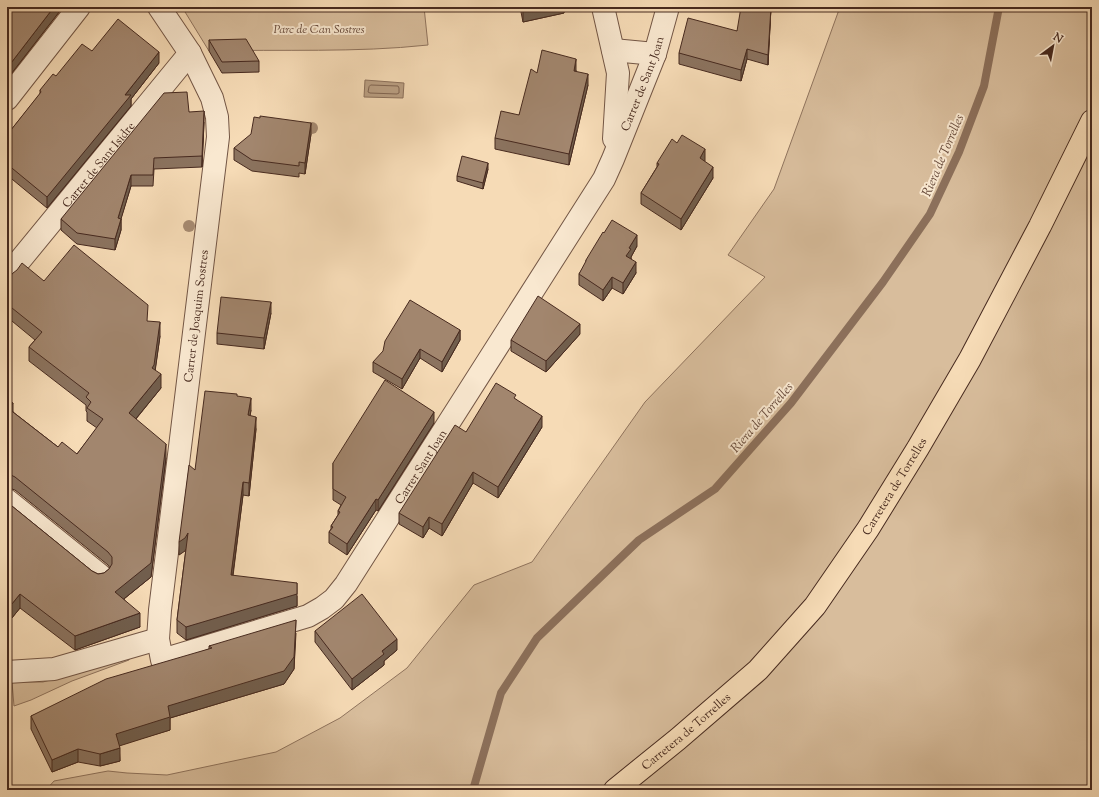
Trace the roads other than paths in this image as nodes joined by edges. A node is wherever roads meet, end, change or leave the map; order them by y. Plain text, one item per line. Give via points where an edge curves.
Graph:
1 (79, 7) edge
2 (159, 7) edge
3 (603, 7) edge
4 (668, 7) edge
5 (613, 50) junction
6 (190, 53) junction
7 (655, 54) junction
8 (7, 99) edge
9 (1092, 121) edge
10 (613, 159) junction
11 (7, 276) edge
12 (7, 500) edge
13 (100, 575) edge
14 (158, 639) junction
15 (7, 672) edge
16 (615, 790) edge

1 - 8 street
2 - 6 street, Carrer de Joaquim Sostres
3 - 5 street
4 - 7 street, Carrer de Sant Joan
5 - 7 street
5 - 10 street via 618,73
6 - 11 street, Carrer de Sant Isidre
6 - 14 street, Carrer de Joaquim Sostres via 212,98 217,117 218,137
7 - 10 street, Carrer de Sant Joan
9 - 16 main road, Carretera de Torrelles via 970,359 868,529 815,606 758,670
10 - 14 street, Carrer Sant Joan via 604,179 334,599 308,616 162,660
12 - 13 street
14 - 15 street via 54,668

